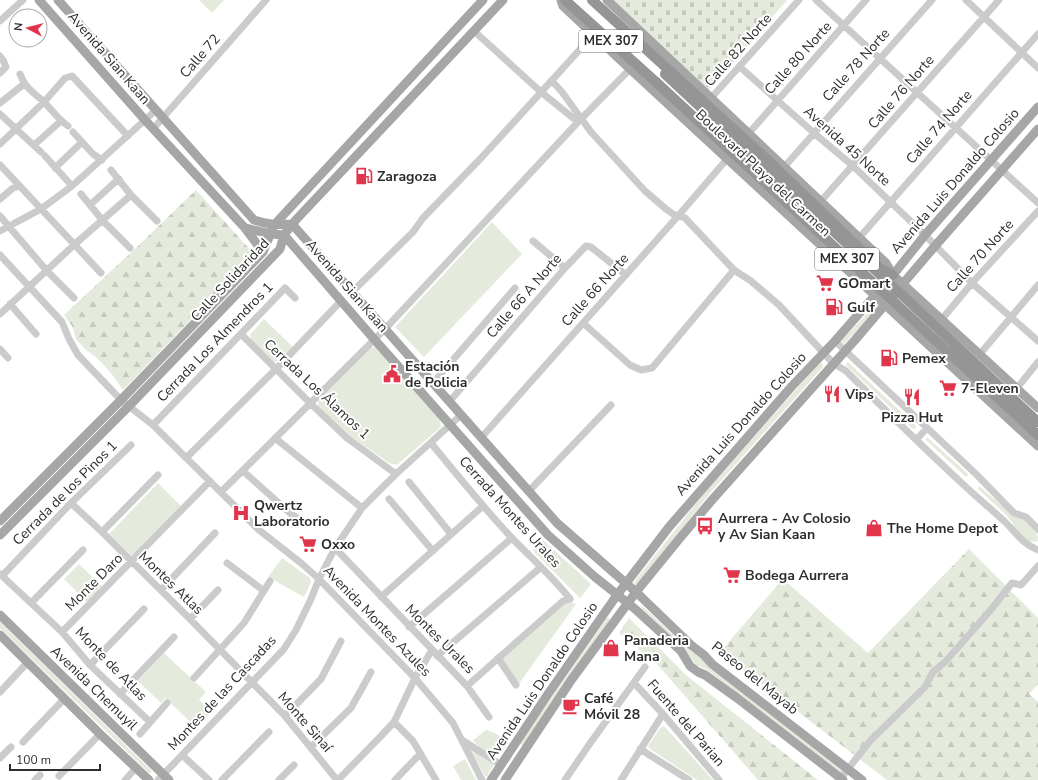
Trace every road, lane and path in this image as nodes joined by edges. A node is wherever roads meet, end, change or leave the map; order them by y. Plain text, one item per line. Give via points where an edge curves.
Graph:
1 (23, 0) edge
2 (39, 0) edge
3 (58, 0) edge
4 (266, 0) edge
5 (482, 0) edge
6 (503, 0) edge
7 (561, 0) edge
8 (565, 0) edge
9 (586, 0) edge
10 (592, 0) edge
11 (607, 0) edge
12 (799, 0) edge
13 (816, 0) edge
14 (866, 0) edge
15 (932, 0) edge
16 (966, 0) edge
17 (999, 0) edge
18 (476, 7) junction
19 (984, 17) junction
20 (486, 18) junction
21 (464, 20) junction
22 (0, 21) edge
23 (844, 26) junction
24 (474, 31) junction
25 (594, 34) junction
26 (1038, 34) edge
27 (1021, 53) junction
28 (0, 56) edge
29 (880, 59) junction
30 (740, 67) junction
31 (1038, 68) edge
32 (630, 69) junction
33 (0, 73) edge
34 (20, 74) dead end
35 (552, 80) junction
36 (24, 84) junction
37 (541, 92) junction
38 (918, 92) junction
39 (711, 98) junction
40 (778, 100) junction
41 (44, 102) junction
42 (0, 103) edge
43 (1038, 107) edge
44 (156, 110) junction
45 (0, 114) edge
46 (163, 118) junction
47 (145, 120) junction
48 (61, 121) junction
49 (580, 121) junction
50 (956, 128) junction
51 (17, 129) junction
52 (153, 129) junction
53 (1038, 129) edge
54 (749, 133) junction
55 (814, 133) junction
56 (128, 136) junction
57 (82, 142) junction
58 (0, 144) edge
59 (34, 145) junction
60 (727, 159) junction
61 (102, 160) junction
62 (991, 160) junction
63 (0, 165) edge
64 (784, 166) junction
65 (852, 166) junction
66 (55, 168) junction
67 (111, 170) dead end
68 (1002, 170) junction
69 (6, 171) junction
70 (0, 176) edge
71 (119, 179) junction
72 (20, 186) junction
73 (72, 186) junction
74 (81, 194) dead end
75 (131, 195) junction
76 (0, 199) edge
77 (821, 201) junction
78 (890, 202) junction
79 (1038, 203) edge
80 (90, 205) junction
81 (41, 209) junction
82 (1038, 211) edge
83 (0, 216) edge
84 (678, 216) junction
85 (103, 221) junction
86 (157, 221) dead end
87 (292, 224) junction
88 (9, 226) junction
89 (245, 228) junction
90 (273, 230) junction
91 (0, 231) edge
92 (284, 235) junction
93 (925, 235) junction
94 (857, 240) junction
95 (533, 241) dead end
96 (75, 244) junction
97 (935, 246) junction
98 (130, 248) dead end
99 (263, 252) junction
100 (0, 256) edge
101 (841, 263) junction
102 (565, 268) junction
103 (734, 270) junction
104 (47, 271) junction
105 (102, 273) dead end
106 (626, 275) junction
107 (893, 275) junction
108 (972, 282) junction
109 (904, 284) junction
110 (1038, 285) edge
111 (29, 287) junction
112 (515, 288) dead end
113 (352, 292) junction
114 (875, 295) junction
115 (74, 298) dead end
116 (295, 298) dead end
117 (341, 301) junction
118 (10, 304) junction
119 (886, 304) junction
120 (0, 314) edge
121 (1010, 317) junction
122 (942, 319) junction
123 (583, 323) junction
124 (385, 329) junction
125 (36, 334) dead end
126 (242, 334) junction
127 (374, 339) junction
128 (835, 341) junction
129 (925, 341) junction
130 (1038, 342) edge
131 (0, 349) edge
132 (844, 351) junction
133 (824, 352) junction
134 (980, 354) junction
135 (8, 358) dead end
136 (1038, 362) edge
137 (833, 363) junction
138 (276, 369) junction
139 (433, 383) junction
140 (1017, 388) junction
141 (121, 400) junction
142 (449, 402) junction
143 (310, 403) junction
144 (611, 405) dead end
145 (128, 406) junction
146 (1038, 408) edge
147 (461, 414) junction
148 (1038, 422) edge
149 (153, 425) junction
150 (450, 425) junction
151 (927, 428) junction
152 (1038, 435) edge
153 (276, 438) junction
154 (481, 438) junction
155 (916, 440) junction
156 (431, 443) junction
157 (130, 445) dead end
158 (1038, 446) edge
159 (186, 458) junction
160 (243, 471) junction
161 (396, 474) junction
162 (158, 475) dead end
163 (210, 481) junction
164 (409, 482) dead end
165 (221, 492) junction
166 (529, 492) junction
167 (388, 500) dead end
168 (71, 503) junction
169 (483, 506) junction
170 (362, 508) junction
171 (0, 520) edge
172 (304, 522) dead end
173 (1038, 529) edge
174 (102, 532) junction
175 (215, 534) dead end
176 (451, 534) junction
177 (0, 535) edge
178 (512, 538) junction
179 (335, 548) junction
180 (83, 550) dead end
181 (1038, 550) edge
182 (433, 551) junction
183 (593, 555) junction
184 (132, 562) junction
185 (226, 563) dead end
186 (1038, 566) edge
187 (541, 567) junction
188 (583, 567) junction
189 (1, 575) edge
190 (319, 579) junction
191 (270, 581) dead end
192 (626, 584) junction
193 (160, 590) junction
194 (218, 590) dead end
195 (264, 591) junction
196 (636, 592) junction
197 (617, 595) junction
198 (381, 597) junction
199 (570, 599) joint
200 (31, 603) junction
201 (629, 603) junction
202 (144, 609) dead end
203 (0, 615) edge
204 (190, 619) junction
205 (409, 627) junction
206 (62, 632) junction
207 (0, 635) edge
208 (174, 637) dead end
209 (341, 641) dead end
210 (220, 650) junction
211 (432, 650) junction
212 (437, 656) junction
213 (498, 658) junction
214 (27, 663) junction
215 (90, 665) junction
216 (645, 667) dead end
217 (371, 672) dead end
218 (194, 678) dead end
219 (415, 678) junction
220 (252, 682) junction
221 (634, 683) junction
222 (516, 685) dead end
223 (467, 686) junction
224 (0, 692) edge
225 (120, 694) junction
226 (64, 699) junction
227 (167, 703) dead end
228 (663, 714) junction
229 (285, 716) junction
230 (489, 717) dead end
231 (150, 722) junction
232 (394, 722) junction
233 (270, 732) dead end
234 (100, 734) junction
235 (140, 734) dead end
236 (462, 740) junction
237 (23, 742) dead end
238 (11, 747) dead end
239 (311, 747) junction
240 (512, 747) junction
241 (640, 750) junction
242 (522, 753) junction
243 (420, 754) junction
244 (182, 755) junction
245 (0, 758) edge
246 (294, 765) dead end
247 (501, 765) junction
248 (136, 768) junction
249 (848, 769) junction
250 (59, 776) dead end
251 (163, 778) edge
252 (842, 779) edge
253 (126, 780) edge
254 (149, 780) edge
255 (209, 780) edge
256 (222, 780) edge
257 (279, 780) edge
258 (338, 780) edge
259 (396, 780) edge
260 (436, 780) edge
261 (482, 780) edge
262 (491, 780) edge
263 (504, 780) edge
264 (565, 780) edge
265 (620, 780) edge
266 (689, 780) edge
267 (719, 780) edge
268 (862, 780) edge

1 - 22 street
2 - 47 main road, Avenida Sian Kaan
3 - 44 main road, Avenida Sian Kaan
4 - 46 street, Calle 72
5 - 18 main road, Calle Solidaridad
6 - 20 main road, Calle Solidaridad
7 - 25 main road, Boulevard Playa del Carmen via 563,6
8 - 152 highway, MEX 307, bridge
9 - 148 highway, MEX 307, bridge
10 - 94 highway
11 - 39 main road, Boulevard Playa del Carmen
12 - 30 street, Calle 82 Norte
13 - 23 street
14 - 23 street, Calle 80 Norte
15 - 29 street, Calle 78 Norte
16 - 19 street
17 - 19 street, Calle 76 Norte
18 - 20 main road
18 - 21 main road, Calle Solidaridad
19 - 27 street
19 - 38 street, Calle 76 Norte
20 - 24 main road, Calle Solidaridad
21 - 24 main road
21 - 90 main road, Calle Solidaridad
23 - 29 street
23 - 40 street, Calle 80 Norte
24 - 37 street
24 - 87 main road, Calle Solidaridad
25 - 32 main road, Boulevard Playa del Carmen
25 - 35 street
26 - 27 street, Calle 74 Norte
27 - 31 street
27 - 50 street, Calle 74 Norte
28 - 33 street via 6,67
29 - 38 street
29 - 55 street, Calle 78 Norte
30 - 39 street, Calle 82 Norte
30 - 40 street, Avenida 45 Norte
32 - 49 street
32 - 60 main road, Boulevard Playa del Carmen
34 - 36 street
35 - 37 street
35 - 49 street
36 - 41 street
36 - 42 street
37 - 49 street
37 - 113 street via 423,218 413,232
38 - 50 street
38 - 65 street, Calle 76 Norte
39 - 54 main road, Boulevard Playa del Carmen
40 - 54 street, Calle 80 Norte
40 - 55 street, Avenida 45 Norte
41 - 48 street
41 - 51 street
41 - 56 street via 64,78 72,76
43 - 62 main road, Avenida Luis Donaldo Colosio
44 - 46 main road, Avenida Sian Kaan
44 - 47 street
45 - 51 street
46 - 52 street, Calle 72
46 - 90 main road, Avenida Sian Kaan via 254,220
47 - 52 main road, Avenida Sian Kaan
47 - 56 street
48 - 57 street
48 - 59 street
49 - 84 street via 645,191
49 - 124 street
50 - 62 street
50 - 78 street, Calle 74 Norte
51 - 58 street
51 - 59 street
52 - 89 main road, Avenida Sian Kaan
53 - 68 main road, Avenida Luis Donaldo Colosio
54 - 64 main road, Boulevard Playa del Carmen
55 - 64 street, Calle 78 Norte
55 - 65 street, Avenida 45 Norte
56 - 61 street
57 - 61 street
57 - 66 street
59 - 66 street
60 - 84 street, Calle 66 Norte
60 - 101 main road, Boulevard Playa del Carmen
61 - 73 street
62 - 68 street
62 - 93 main road, Avenida Luis Donaldo Colosio
63 - 69 street
64 - 77 main road, Boulevard Playa del Carmen
65 - 77 street, Calle 76 Norte
65 - 78 street, Avenida 45 Norte
66 - 73 street
67 - 71 street
68 - 79 street
68 - 97 main road, Avenida Luis Donaldo Colosio
69 - 70 street
69 - 72 street
71 - 75 street
71 - 80 street
72 - 76 street via 12,188
72 - 81 street
73 - 81 street
74 - 80 street
75 - 85 street
75 - 86 street
77 - 94 main road, Boulevard Playa del Carmen
78 - 93 street, Avenida 45 Norte
78 - 94 street, Calle 74 Norte
80 - 85 street
81 - 88 street
81 - 96 street
82 - 108 street, Calle 70 Norte
83 - 88 street
84 - 103 street via 685,218
84 - 106 street, Calle 66 Norte
85 - 96 street
85 - 98 street
87 - 90 main road, Avenida Sian Kaan
87 - 92 main road, Calle Solidaridad
87 - 113 main road, Avenida Sian Kaan
88 - 91 street
88 - 104 street
89 - 90 main road, Avenida Sian Kaan
89 - 99 main road
90 - 92 main road, Avenida Sian Kaan
90 - 99 main road, Calle Solidaridad
92 - 117 main road, Avenida Sian Kaan
92 - 145 main road, Calle Solidaridad via 280,249
93 - 97 street, Avenida 45 Norte
93 - 107 main road, Avenida Luis Donaldo Colosio
94 - 101 main road via 854,259
94 - 107 highway via 881,269
95 - 102 street
96 - 104 street
96 - 105 street
97 - 108 street, Avenida 45 Norte
97 - 109 main road, Avenida Luis Donaldo Colosio
99 - 141 main road, Calle Solidaridad
100 - 111 street, Avenida Montes Azules
101 - 114 main road, Boulevard Playa del Carmen
102 - 106 street, Calle 66 A Norte via 586,246 589,246
102 - 142 street, Calle 66 A Norte
103 - 123 street via 652,368 641,370 630,365
103 - 133 street via 779,305
104 - 111 street
104 - 115 street
106 - 123 street, Calle 66 Norte
107 - 109 main road
107 - 114 main road, Avenida Luis Donaldo Colosio
108 - 121 street, Avenida 45 Norte
108 - 122 street, Calle 70 Norte
109 - 119 main road, Avenida Luis Donaldo Colosio
109 - 122 main road
110 - 121 street
111 - 118 street
111 - 141 street, Avenida Montes Azules via 62,322 78,355
112 - 139 street
113 - 124 main road, Avenida Sian Kaan
114 - 119 main road, Boulevard Playa del Carmen
114 - 128 main road, Avenida Luis Donaldo Colosio
116 - 126 street, Cerrada Los Almendros 1 via 285,288
117 - 127 main road, Avenida Sian Kaan
117 - 138 street
118 - 120 street
118 - 125 street
119 - 129 main road, Boulevard Playa del Carmen
119 - 132 main road, Avenida Luis Donaldo Colosio
121 - 130 street, Avenida 45 Norte
121 - 134 street
122 - 129 main road via 927,329
122 - 134 main road
123 - 154 street, Calle 66 Norte
124 - 127 street
124 - 139 main road, Avenida Sian Kaan
126 - 138 street, Cerrada Los Álamos 1
126 - 149 street, Cerrada Los Almendros 1
127 - 143 street
127 - 150 main road, Avenida Sian Kaan
128 - 132 street
128 - 133 main road, Avenida Luis Donaldo Colosio
129 - 158 main road, Boulevard Playa del Carmen
131 - 135 street
132 - 137 main road, Avenida Luis Donaldo Colosio
132 - 151 street
133 - 137 street
133 - 192 main road, Avenida Luis Donaldo Colosio via 700,490
134 - 140 main road
136 - 140 street
137 - 155 street via 846,371
137 - 196 main road, Avenida Luis Donaldo Colosio via 712,500
138 - 143 street, Cerrada Los Álamos 1
138 - 159 street
139 - 142 main road, Avenida Sian Kaan
140 - 146 main road
141 - 145 street, Avenida Montes Azules
141 - 171 main road, Calle Solidaridad
142 - 147 main road, Avenida Sian Kaan
143 - 153 street
143 - 161 street, Cerrada Los Álamos 1 via 347,438
144 - 166 street
145 - 149 street, Avenida Montes Azules
145 - 177 main road, Calle Solidaridad
147 - 150 street, Montes de las Cascadas
147 - 154 main road, Avenida Sian Kaan
149 - 159 street, Avenida Montes Azules
150 - 156 street, Montes de las Cascadas
150 - 188 main road, Avenida Sian Kaan via 548,535
151 - 155 street
151 - 173 street via 1014,512 1026,517
153 - 160 street
153 - 170 street
154 - 166 main road, Avenida Sian Kaan
155 - 181 street via 1020,539
156 - 161 street, Montes de las Cascadas
156 - 169 street, Cerrada Montes Urales
157 - 168 street, Cerrada de los Pinos 1
159 - 163 street, Avenida Montes Azules
160 - 165 street
160 - 172 street
161 - 170 street, Montes de las Cascadas
162 - 174 street
163 - 165 street, Avenida Montes Azules
163 - 184 street, Monte Daro
164 - 176 street
165 - 190 street, Avenida Montes Azules via 259,530
166 - 183 main road, Avenida Sian Kaan via 557,523
167 - 182 street
168 - 174 street, Montes Atlas
168 - 189 street, Cerrada de los Pinos 1
169 - 176 street
169 - 178 street, Cerrada Montes Urales
170 - 179 street, Montes de las Cascadas
174 - 184 street, Montes Atlas
175 - 193 street
176 - 182 street
178 - 187 street, Cerrada Montes Urales
178 - 205 street
179 - 190 street, Montes de las Cascadas
179 - 198 street, Montes Urales
180 - 200 street
182 - 198 street
183 - 188 main road
183 - 192 main road, Avenida Sian Kaan
184 - 193 street, Montes Atlas
184 - 206 street, Monte Daro
185 - 195 street
186 - 249 street via 1021,585 1012,583 945,662 933,672 925,687 870,741
187 - 199 street, Cerrada Montes Urales
187 - 212 street
188 - 197 main road, Avenida Sian Kaan
189 - 200 street, Monte de Atlas
190 - 219 street, Avenida Montes Azules
190 - 220 street, Montes de las Cascadas via 296,630 284,649
191 - 195 street
192 - 196 main road, Avenida Sian Kaan
192 - 197 main road, Avenida Luis Donaldo Colosio
193 - 204 street, Montes Atlas
194 - 204 street
195 - 210 street via 244,623
196 - 201 main road, Avenida Luis Donaldo Colosio
196 - 249 main road, Paseo del Mayab via 712,664
197 - 201 main road, Avenida Sian Kaan
197 - 240 main road, Avenida Luis Donaldo Colosio
198 - 205 street, Montes Urales
199 - 213 street, Montes Urales via 563,601
200 - 206 street, Monte de Atlas
201 - 242 main road, Avenida Luis Donaldo Colosio via 572,679
201 - 252 main road, Paseo del Mayab via 681,652 690,666 737,698
202 - 215 street
203 - 251 main road, Avenida Chemuyil
204 - 210 street, Montes Atlas
205 - 211 street, Montes Urales
206 - 215 street, Monte de Atlas
207 - 214 main road, Avenida Chemuyil
208 - 225 street
209 - 229 street via 321,679
210 - 218 street
210 - 220 street, Montes Atlas
211 - 212 street, Montes Urales
211 - 219 street
212 - 223 street, Montes Urales
213 - 222 street
213 - 223 street, Montes Urales
214 - 224 street
214 - 226 main road, Avenida Chemuyil
215 - 225 street, Monte de Atlas
216 - 221 street
217 - 239 street via 351,708
219 - 232 street
219 - 236 street, Avenida Montes Azules via 453,723
220 - 229 street, Monte Sinaí
220 - 244 street, Montes de las Cascadas
221 - 228 street, Fuente del Parian
221 - 264 street
223 - 230 street
225 - 231 street, Monte de Atlas
226 - 234 main road, Avenida Chemuyil
226 - 237 street
227 - 231 street
228 - 241 street
228 - 267 street, Fuente del Parian
229 - 239 street, Monte Sinaí
231 - 235 street
232 - 243 street via 413,741
232 - 258 street
233 - 256 street
234 - 248 main road, Avenida Chemuyil
234 - 250 street
236 - 247 street, Avenida Montes Azules
236 - 261 street, Avenida Montes Azules
238 - 245 street
239 - 258 street, Monte Sinaí
240 - 242 main road
240 - 247 main road, Avenida Luis Donaldo Colosio
241 - 265 street
241 - 266 street
242 - 263 main road, Avenida Luis Donaldo Colosio
243 - 259 street
243 - 260 street
244 - 251 street, Montes de las Cascadas
244 - 255 street
246 - 257 street
247 - 262 main road, Avenida Luis Donaldo Colosio
247 - 263 main road
248 - 253 street
248 - 254 main road, Avenida Chemuyil
249 - 252 street
249 - 268 main road, Paseo del Mayab

